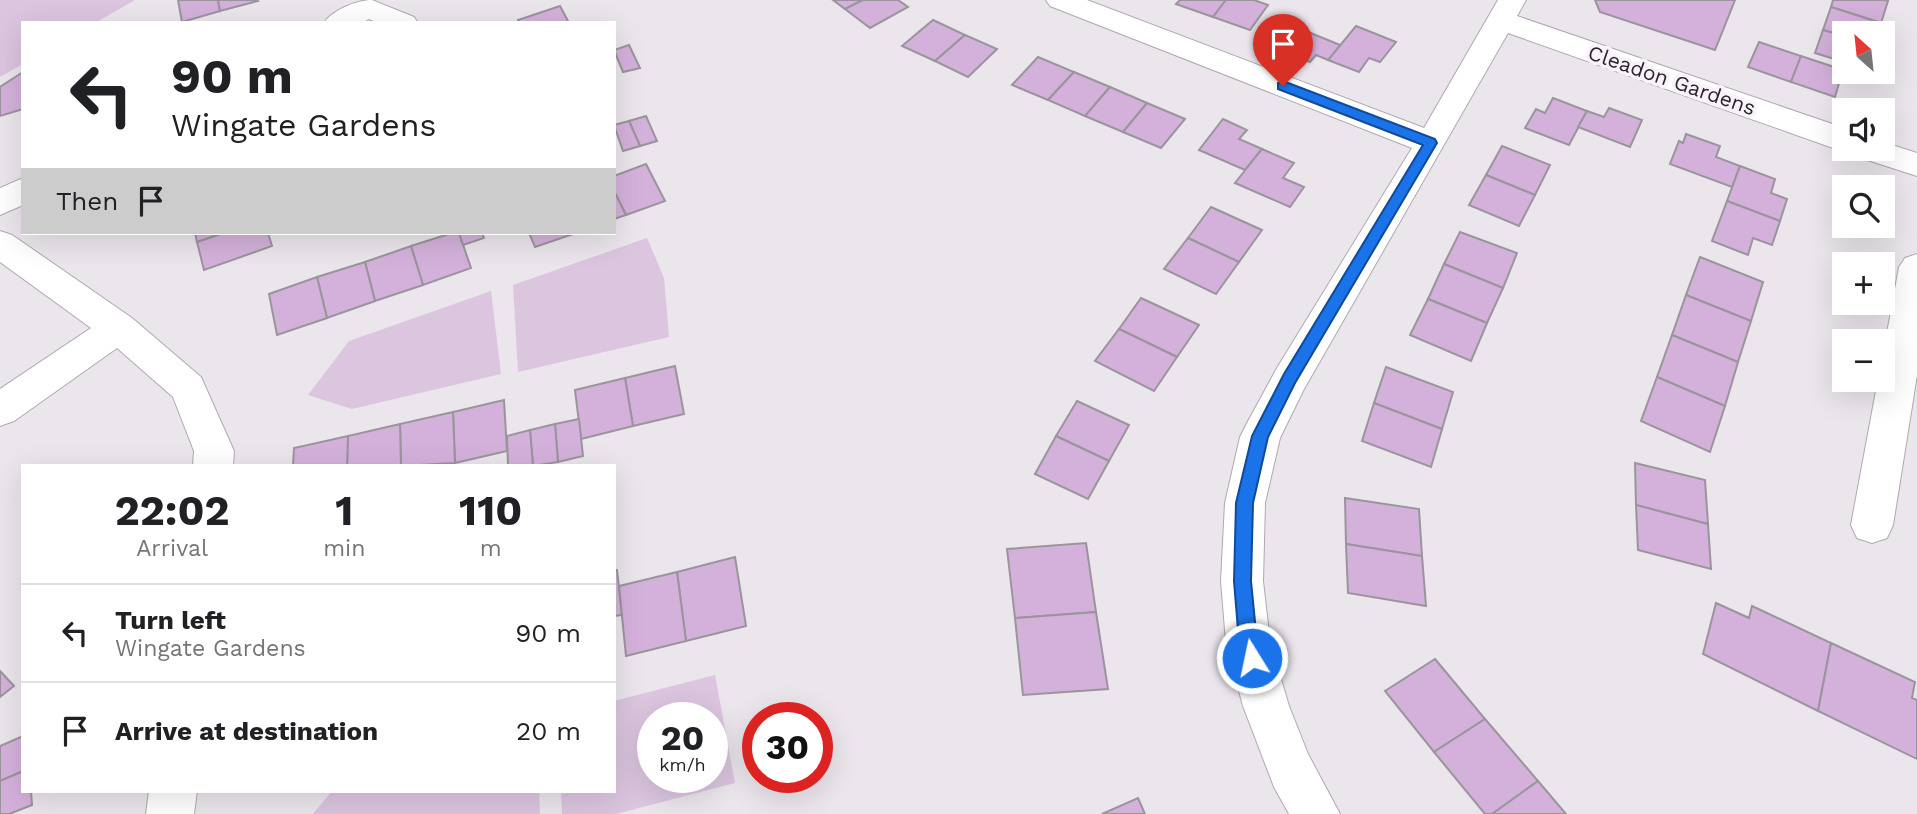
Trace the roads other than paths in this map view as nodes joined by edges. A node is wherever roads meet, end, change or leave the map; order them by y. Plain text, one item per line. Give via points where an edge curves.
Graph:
1 (1060, 0) edge
2 (374, 4) edge
3 (1501, 7) edge
4 (342, 21) edge
5 (401, 21) edge
6 (1832, 135) edge
7 (1431, 143) junction
8 (1895, 158) edge
9 (1917, 165) edge
10 (21, 191) edge
11 (0, 203) edge
12 (0, 244) edge
13 (1917, 267) edge
14 (119, 328) junction
15 (0, 410) edge
16 (213, 464) edge
17 (1872, 525) dead end
18 (173, 793) edge
19 (170, 814) edge
20 (1316, 814) edge

1 - 7 street
2 - 4 street
2 - 5 street
3 - 6 street, Cleadon Gardens
3 - 7 street
7 - 20 street via 1260,436 1245,503 1242,581 1248,642 1291,770
8 - 9 street
10 - 11 street
12 - 14 street
13 - 17 street
14 - 15 street
14 - 16 street via 188,388 214,451
18 - 19 street

